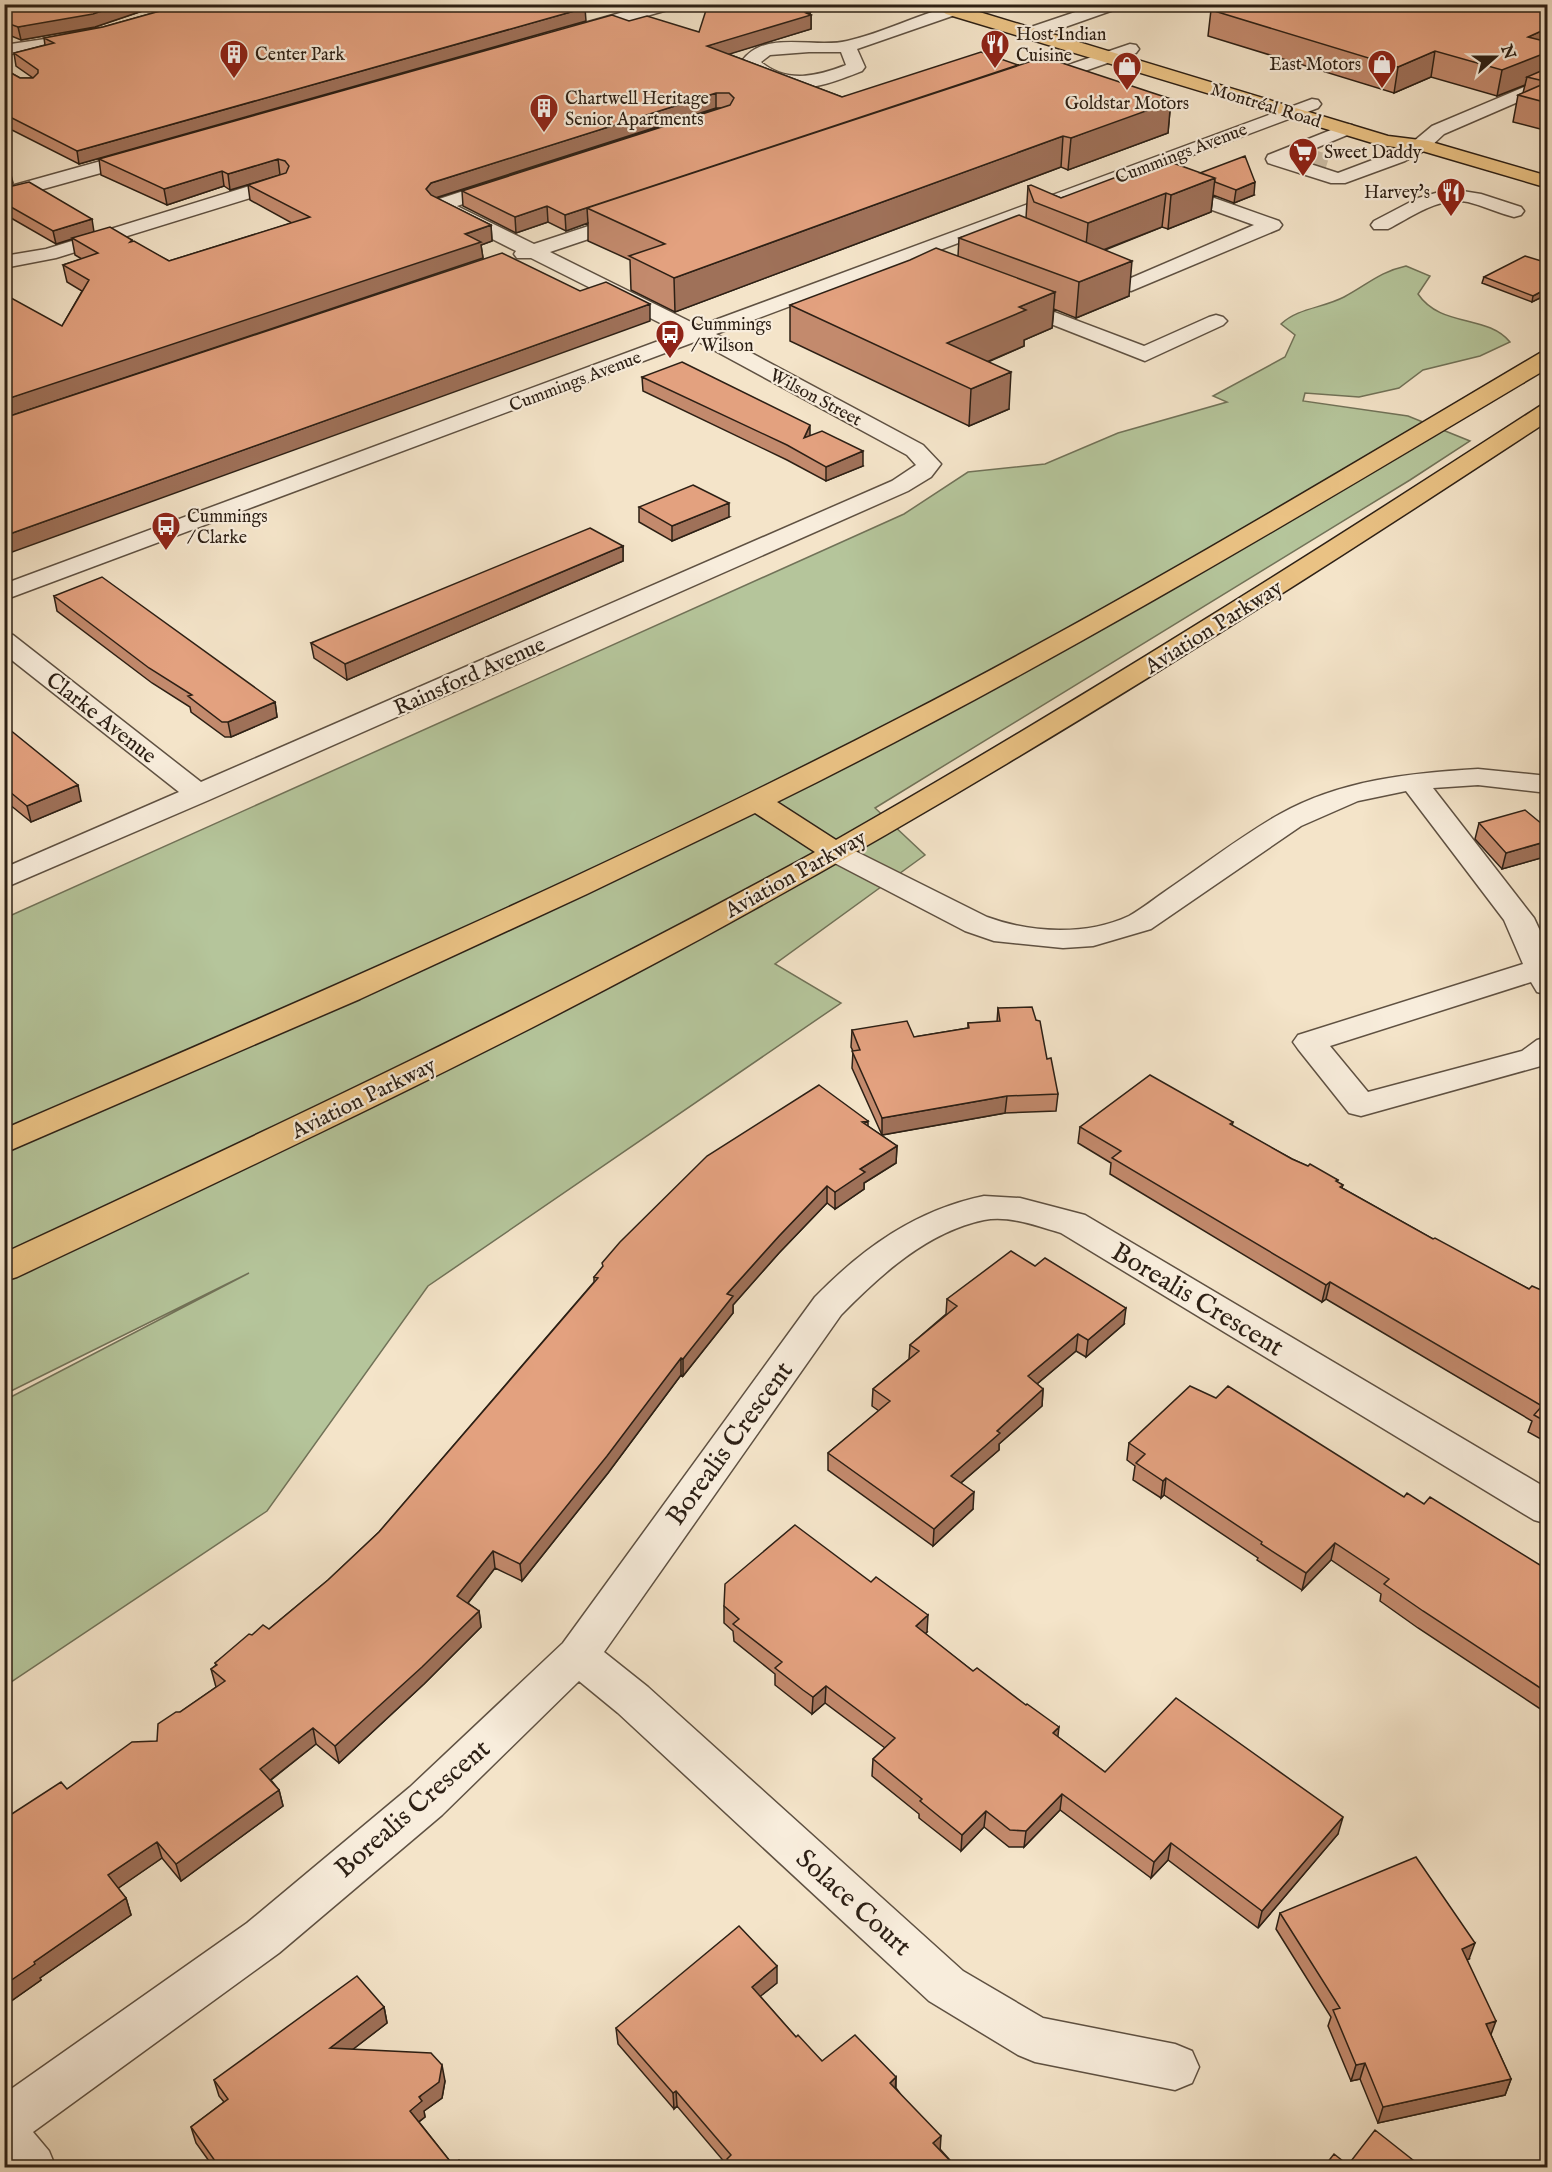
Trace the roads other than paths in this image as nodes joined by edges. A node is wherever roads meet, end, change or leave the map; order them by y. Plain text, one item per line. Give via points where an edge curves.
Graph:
1 (672, 4) edge
2 (980, 4) edge
3 (1116, 4) edge
4 (946, 8) edge
5 (587, 11) dead end
6 (615, 21) junction
7 (1052, 26) junction
8 (109, 29) edge
9 (1028, 34) junction
10 (561, 36) edge
11 (847, 47) junction
12 (1130, 49) junction
13 (4, 50) edge
14 (1106, 58) junction
15 (1548, 82) edge
16 (1018, 88) edge
17 (1312, 104) junction
18 (1290, 112) junction
19 (1249, 127) junction
20 (1346, 129) junction
21 (1421, 145) junction
22 (163, 149) edge
23 (1303, 152) junction
24 (1368, 168) junction
25 (1128, 174) junction
26 (519, 179) edge
27 (1548, 182) edge
28 (279, 183) edge
29 (4, 194) edge
30 (1514, 211) dead end
31 (647, 213) edge
32 (1381, 225) dead end
33 (985, 227) junction
34 (1016, 239) edge
35 (534, 251) junction
36 (898, 260) junction
37 (1068, 260) edge
38 (4, 262) edge
39 (501, 262) edge
40 (930, 271) edge
41 (993, 295) edge
42 (1216, 321) dead end
43 (699, 334) junction
44 (1548, 358) edge
45 (1548, 411) edge
46 (929, 464) joint
47 (4, 593) edge
48 (4, 641) edge
49 (1413, 781) junction
50 (1548, 785) edge
51 (199, 794) junction
52 (756, 801) junction
53 (836, 852) junction
54 (4, 879) edge
55 (1544, 977) edge
56 (1548, 1047) edge
57 (4, 1142) edge
58 (4, 1268) edge
59 (1548, 1509) edge
60 (578, 1654) junction
61 (1175, 2067) dead end
62 (4, 2122) edge
63 (4, 2135) edge
64 (31, 2168) edge

1 - 6 street
2 - 7 main road, Montréal Road
3 - 7 street
4 - 9 main road, Montréal Road
4 - 11 street
5 - 6 street
6 - 10 street
7 - 9 street
7 - 12 main road, Montréal Road
8 - 13 street
9 - 14 main road, Montréal Road
11 - 11 street via 766,50 751,61 764,74 818,81 856,67
12 - 14 street
12 - 17 main road, Montréal Road
14 - 16 street
14 - 18 main road, Montréal Road
15 - 21 street via 1438,130
17 - 18 street, Cummings Avenue
17 - 21 main road, Montréal Road via 1405,133
18 - 19 street, Cummings Avenue
18 - 20 main road, Montréal Road
19 - 23 street
19 - 25 street, Cummings Avenue
20 - 21 main road, Montréal Road via 1386,141
20 - 23 street
21 - 24 street
21 - 27 main road, Montréal Road
22 - 29 street
23 - 24 street
23 - 24 street via 1275,159 1338,179
25 - 33 street, Cummings Avenue
25 - 37 street via 1272,225 1131,285
26 - 35 street, Wilson Street via 440,205
28 - 38 street via 49,254
30 - 32 street via 1450,195
31 - 35 street
33 - 34 street
33 - 36 street, Cummings Avenue
35 - 39 street
35 - 43 street, Wilson Street
36 - 40 street
36 - 43 street, Cummings Avenue
41 - 42 street via 1145,354
43 - 46 street, Wilson Street via 915,450
43 - 47 street, Cummings Avenue
44 - 52 main road via 1108,616 912,723
45 - 53 main road, Aviation Parkway via 1179,649
46 - 51 street, Rainsford Avenue via 900,486
48 - 51 street, Clarke Avenue
49 - 50 street via 1478,777
49 - 53 street via 1350,794 1291,820 1140,922 1093,936 1044,938 995,931
49 - 55 street via 1519,918
51 - 54 street, Rainsford Avenue
52 - 53 main road
52 - 57 main road via 438,952
53 - 58 main road, Aviation Parkway via 390,1085
55 - 56 street via 1309,1042 1361,1106 1533,1059
59 - 60 street, Borealis Crescent via 1073,1224 1024,1210 986,1208 941,1221 890,1250 861,1272 828,1306
60 - 61 street, Solace Court via 946,1986 1035,2039
60 - 62 street, Borealis Crescent via 426,1800 263,1938
63 - 64 street

